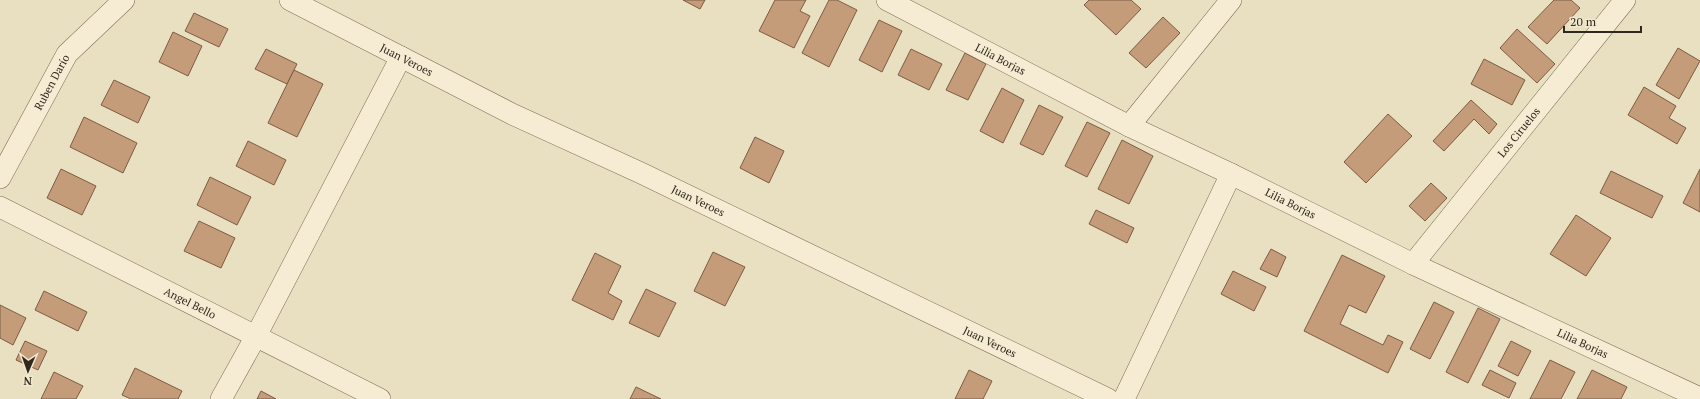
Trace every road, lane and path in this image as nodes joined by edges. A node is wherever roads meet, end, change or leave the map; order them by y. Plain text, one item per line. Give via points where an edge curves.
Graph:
1 (124, 0) edge
2 (290, 0) edge
3 (887, 0) edge
4 (1231, 0) edge
5 (1625, 0) edge
6 (401, 57) junction
7 (1129, 126) junction
8 (1231, 174) junction
9 (0, 178) edge
10 (0, 207) edge
11 (1413, 264) junction
12 (256, 336) junction
13 (1700, 398) edge
14 (222, 399) edge
15 (380, 399) edge
16 (1108, 399) edge
17 (1124, 399) edge

1 - 9 street, Ruben Darío via 67,54
2 - 6 street, Juan Veroes
3 - 7 street, Lilia Borjas
4 - 7 street
5 - 11 street, Los Ciruelos
6 - 12 street
6 - 16 street, Juan Veroes via 512,114 641,173
7 - 8 street, Lilia Borjas
8 - 11 street, Lilia Borjas
8 - 17 street
10 - 12 street, Angel Bello
11 - 13 street, Lilia Borjas
12 - 14 street
12 - 15 street, Angel Bello

